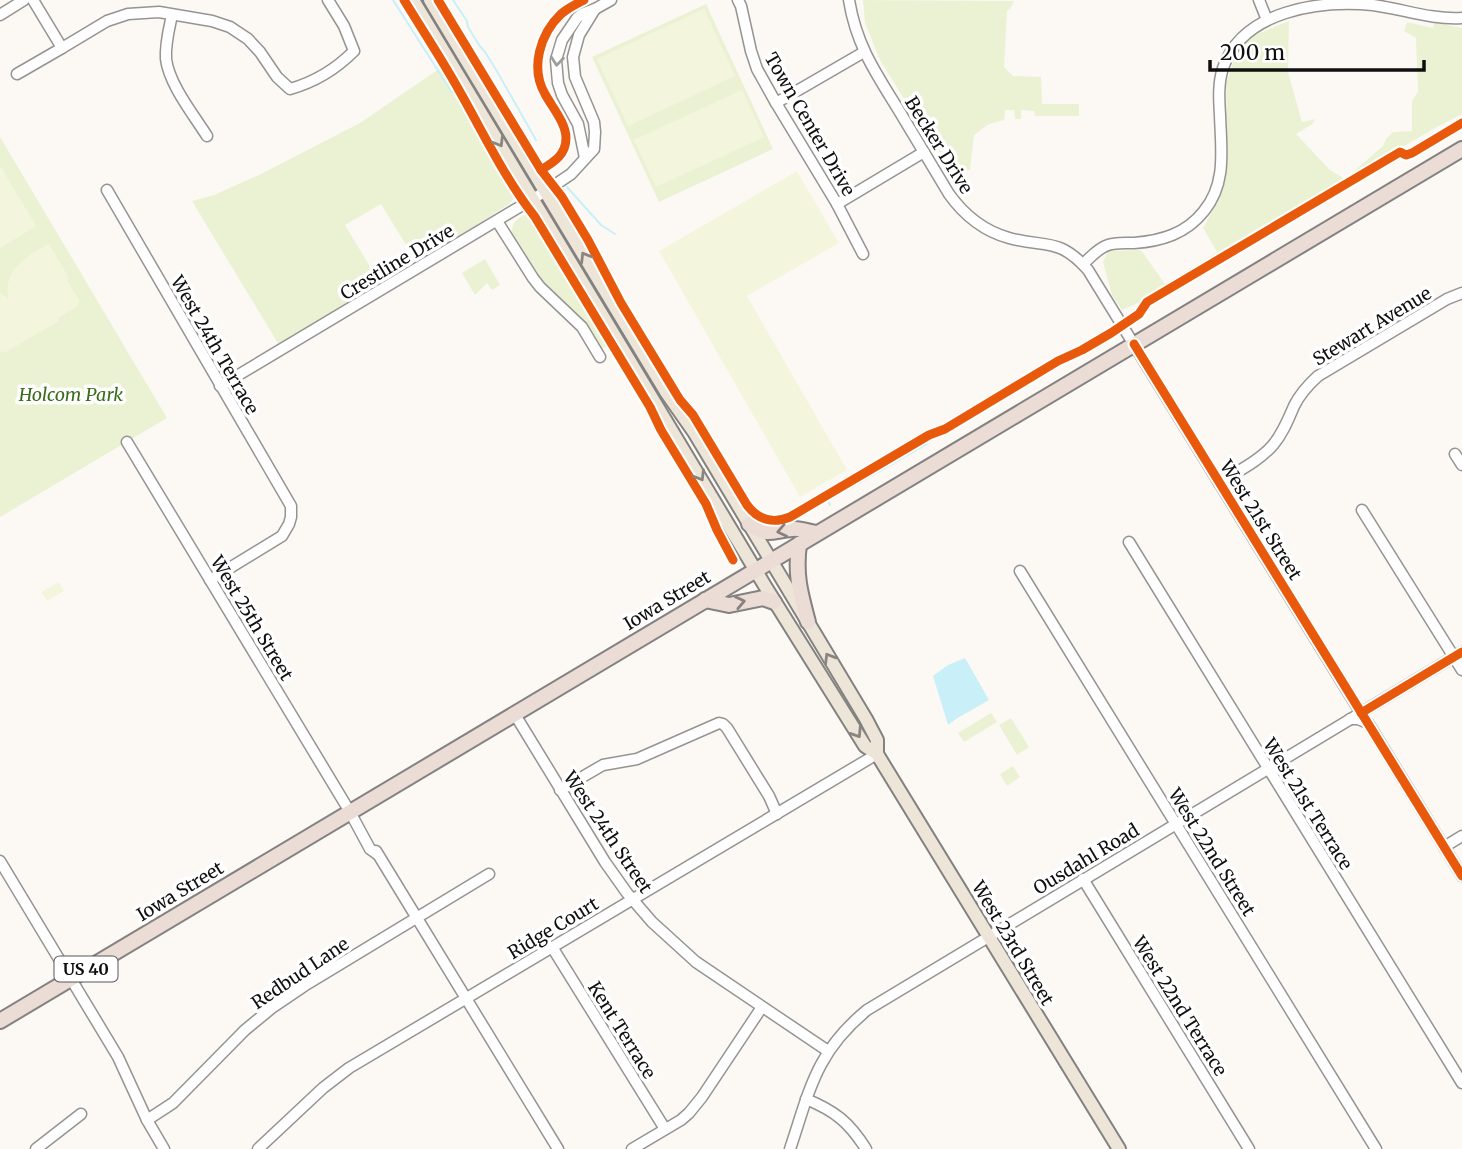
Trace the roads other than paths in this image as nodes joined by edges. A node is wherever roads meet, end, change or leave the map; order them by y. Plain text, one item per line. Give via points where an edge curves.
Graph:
1 (24, 0) edge
2 (33, 0) edge
3 (328, 0) edge
4 (413, 0) edge
5 (430, 0) edge
6 (611, 0) edge
7 (849, 0) edge
8 (1259, 0) edge
9 (740, 2) edge
10 (595, 9) junction
11 (0, 15) edge
12 (172, 15) junction
13 (1462, 18) edge
14 (1267, 20) junction
15 (62, 48) junction
16 (864, 52) junction
17 (17, 74) dead end
18 (776, 103) junction
19 (207, 136) dead end
20 (1462, 149) edge
21 (924, 152) junction
22 (585, 158) junction
23 (107, 190) dead end
24 (546, 191) junction
25 (533, 199) junction
26 (837, 204) junction
27 (497, 221) junction
28 (863, 254) dead end
29 (1083, 264) junction
30 (1462, 293) edge
31 (1134, 344) junction
32 (600, 357) dead end
33 (220, 386) junction
34 (127, 442) dead end
35 (1455, 454) dead end
36 (1462, 465) edge
37 (1219, 483) junction
38 (1362, 510) dead end
39 (749, 524) junction
40 (816, 533) junction
41 (1129, 542) dead end
42 (799, 544) junction
43 (771, 560) junction
44 (755, 570) junction
45 (1020, 571) dead end
46 (211, 580) junction
47 (705, 600) junction
48 (775, 602) junction
49 (808, 622) junction
50 (1458, 655) edge
51 (1462, 670) edge
52 (1366, 710) junction
53 (514, 713) junction
54 (1350, 719) junction
55 (1368, 723) junction
56 (877, 754) junction
57 (1268, 769) junction
58 (560, 790) junction
59 (350, 812) junction
60 (777, 814) junction
61 (1176, 824) junction
62 (1462, 836) edge
63 (1444, 847) junction
64 (0, 861) edge
65 (489, 874) dead end
66 (1462, 876) edge
67 (1083, 879) junction
68 (633, 900) junction
69 (416, 918) junction
70 (988, 936) junction
71 (552, 947) junction
72 (71, 978) junction
73 (466, 999) junction
74 (762, 1007) junction
75 (0, 1021) edge
76 (828, 1051) junction
77 (1462, 1083) edge
78 (806, 1099) junction
79 (81, 1114) dead end
80 (147, 1120) junction
81 (665, 1129) junction
82 (36, 1149) edge
83 (164, 1149) edge
84 (258, 1149) edge
85 (558, 1149) edge
86 (632, 1149) edge
87 (790, 1149) edge
88 (866, 1149) edge
89 (1119, 1149) edge
90 (1250, 1149) edge
91 (1376, 1149) edge

1 - 11 street
2 - 15 street
3 - 12 street via 354,51 331,71 290,89 239,32 223,24
4 -> 25 main road, West 23rd Street
5 - 24 main road, West 23rd Street
6 - 10 street
7 - 16 street, Becker Drive
8 - 14 street
9 - 18 street, Town Center Drive via 757,69
10 - 22 street, Crestline Drive via 579,35 573,57 575,77 596,132 594,149
10 -> 22 street via 582,14 568,29 556,60 558,83 578,124
12 - 15 street via 118,16
12 - 19 street via 167,65
13 - 14 street via 1343,4
14 - 29 street via 1238,40 1223,69 1219,88 1222,165 1218,187 1205,210 1176,234 1107,245
15 - 17 street
16 - 18 street
16 - 21 street, Becker Drive
18 - 26 street, Town Center Drive
20 - 31 highway, Iowa Street / US 40
21 - 26 street
21 - 29 street, Becker Drive via 955,203 984,228 1061,248
22 - 24 street, Crestline Drive
23 - 33 street, West 24th Terrace
24 - 25 street, Crestline Drive
39 -> 24 main road, West 23rd Street
25 - 27 street, Crestline Drive
25 -> 44 main road, West 23rd Street
26 - 28 street, Town Center Drive
27 - 32 street via 533,278 582,327
27 - 33 street, Crestline Drive
29 - 31 street, Becker Drive
30 - 37 street, Stewart Avenue via 1318,376 1299,398 1272,446
31 - 37 street, West 21st Street
31 - 40 highway, Iowa Street / US 40
33 - 46 street, West 24th Terrace via 289,501 291,517 279,539
34 - 46 street, West 25th Street
35 - 36 street
37 - 52 street, West 21st Street
38 - 50 street
40 -> 39 highway via 794,528 768,534
39 - 43 main road, West 23rd Street
40 - 42 highway, Iowa Street / US 40
41 - 57 street, West 21st Terrace
42 - 43 highway, Iowa Street / US 40
42 - 49 highway via 796,565
43 - 44 highway, Iowa Street / US 40
43 - 49 main road, West 23rd Street
44 - 47 highway, Iowa Street / US 40
44 - 48 main road, West 23rd Street
45 - 61 street, West 22nd Street
46 - 59 street, West 25th Street
47 -> 48 highway via 729,605 763,598
47 - 53 highway, Iowa Street / US 40
48 -> 56 main road, West 23rd Street via 865,746
56 -> 49 main road, West 23rd Street via 877,740
50 - 51 street
50 - 52 street, Ousdahl Road
52 - 54 street, Ousdahl Road
52 - 55 street
53 - 58 street, West 24th Street
53 - 59 highway, Iowa Street / US 40
54 - 55 street
54 - 57 street, Ousdahl Road
55 - 63 street
56 - 60 street, Ridge Court
56 - 70 main road, West 23rd Street
57 - 61 street, Ousdahl Road
57 - 77 street, West 21st Terrace
58 - 60 street via 603,765 637,758 719,723 727,728
58 - 68 street, West 24th Street
59 - 69 street, West 25th Street
59 - 72 highway, Iowa Street / US 40
60 - 68 street, Ridge Court
61 - 67 street, Ousdahl Road
61 - 91 street, West 22nd Street
62 - 63 street
63 - 66 street
64 - 72 street
65 - 69 street, Redbud Lane
67 - 70 street, Ousdahl Road
67 - 90 street, West 22nd Terrace
68 - 71 street, Ridge Court
68 - 74 street, West 24th Street via 681,950
69 - 73 street, West 25th Street
69 - 80 street, Redbud Lane via 273,1007 173,1103
70 - 76 street, Ousdahl Road via 867,1010
70 - 89 main road, West 23rd Street
71 - 73 street, Ridge Court
71 - 81 street, Kent Terrace
72 - 75 highway, Iowa Street / US 40
72 - 80 street via 118,1057
73 - 84 street, Ridge Court via 340,1074
73 - 85 street, West 25th Street
74 - 76 street, West 24th Street
74 - 81 street via 694,1107
76 - 78 street, Ousdahl Road
78 - 87 street, Ousdahl Road
78 - 88 street via 841,1118
79 - 82 street
80 - 83 street
81 - 86 street

